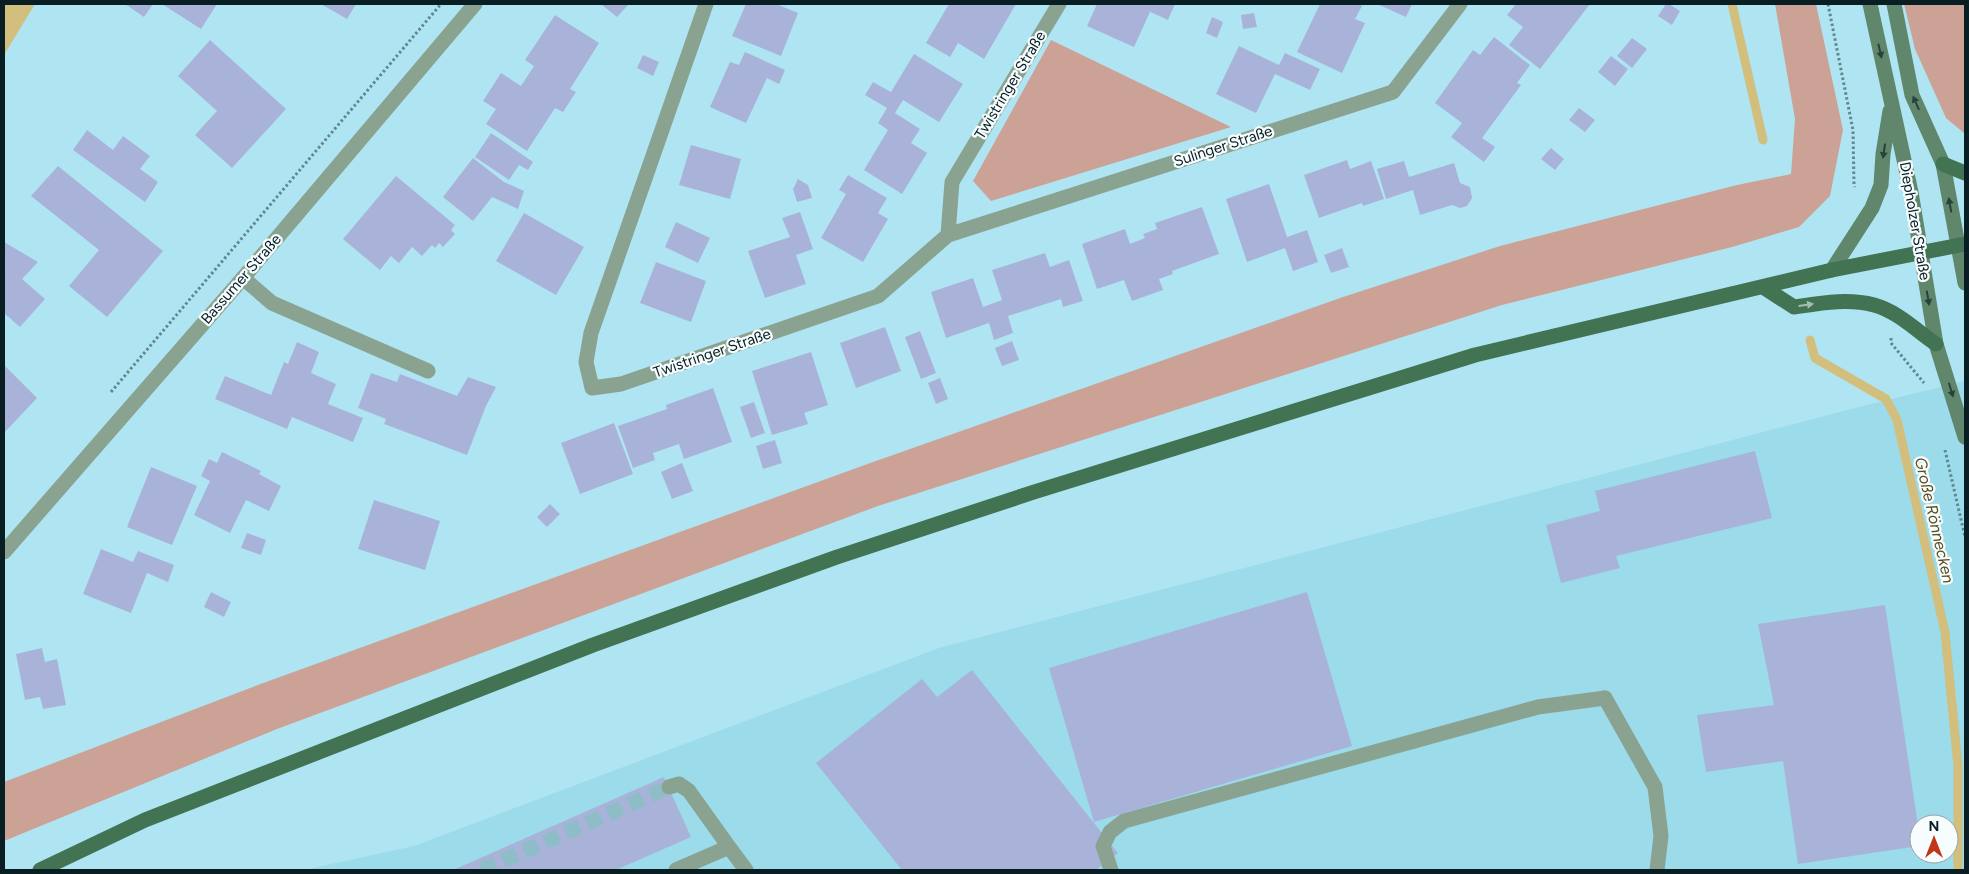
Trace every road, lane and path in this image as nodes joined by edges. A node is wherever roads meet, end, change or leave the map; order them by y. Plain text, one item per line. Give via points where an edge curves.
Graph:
1 (441, 4) edge
2 (475, 4) edge
3 (706, 4) edge
4 (1059, 4) edge
5 (1460, 4) edge
6 (1828, 4) edge
7 (1870, 4) edge
8 (1894, 4) edge
9 (1892, 103) junction
10 (1943, 164) junction
11 (1965, 173) edge
12 (1854, 185) dead end
13 (948, 235) junction
14 (1962, 245) edge
15 (1920, 253) junction
16 (1832, 270) junction
17 (243, 278) junction
18 (1965, 283) edge
19 (1763, 287) junction
20 (1936, 344) junction
21 (428, 371) dead end
22 (110, 392) dead end
23 (1965, 437) edge
24 (4, 552) edge
25 (669, 787) tunnel mouth
26 (729, 847) junction
27 (40, 870) edge
28 (676, 870) edge
29 (746, 870) edge
30 (1111, 870) edge
31 (1656, 870) edge

1 - 22 path
2 - 17 street, Bassumer Straße
3 - 13 street, Twistringer Straße via 591,333 586,362 592,388 621,384 878,296
4 - 13 street, Twistringer Straße via 952,182
5 - 13 street, Sulinger Straße via 1393,92
6 - 12 path via 1853,130
7 -> 9 street, Diepholzer Straße
10 -> 8 street via 1912,95
9 - 15 street, Diepholzer Straße
9 -> 16 street via 1881,185 1872,208
10 - 11 main road
14 -> 10 street
14 - 15 main road
14 - 18 street
15 - 16 main road
15 -> 20 street, Diepholzer Straße
16 - 19 main road
17 - 21 street via 272,303
17 - 24 street, Bassumer Straße
19 -> 20 main road via 1794,307 1835,301 1875,305 1894,314
19 - 27 main road via 1475,355 1043,489 837,557 464,694 145,820
20 -> 23 street, Diepholzer Straße
25 - 26 street via 679,784 690,791
26 - 28 street
26 - 29 street
30 - 31 street via 1103,846 1110,832 1124,821 1538,707 1606,698 1655,787 1661,836

